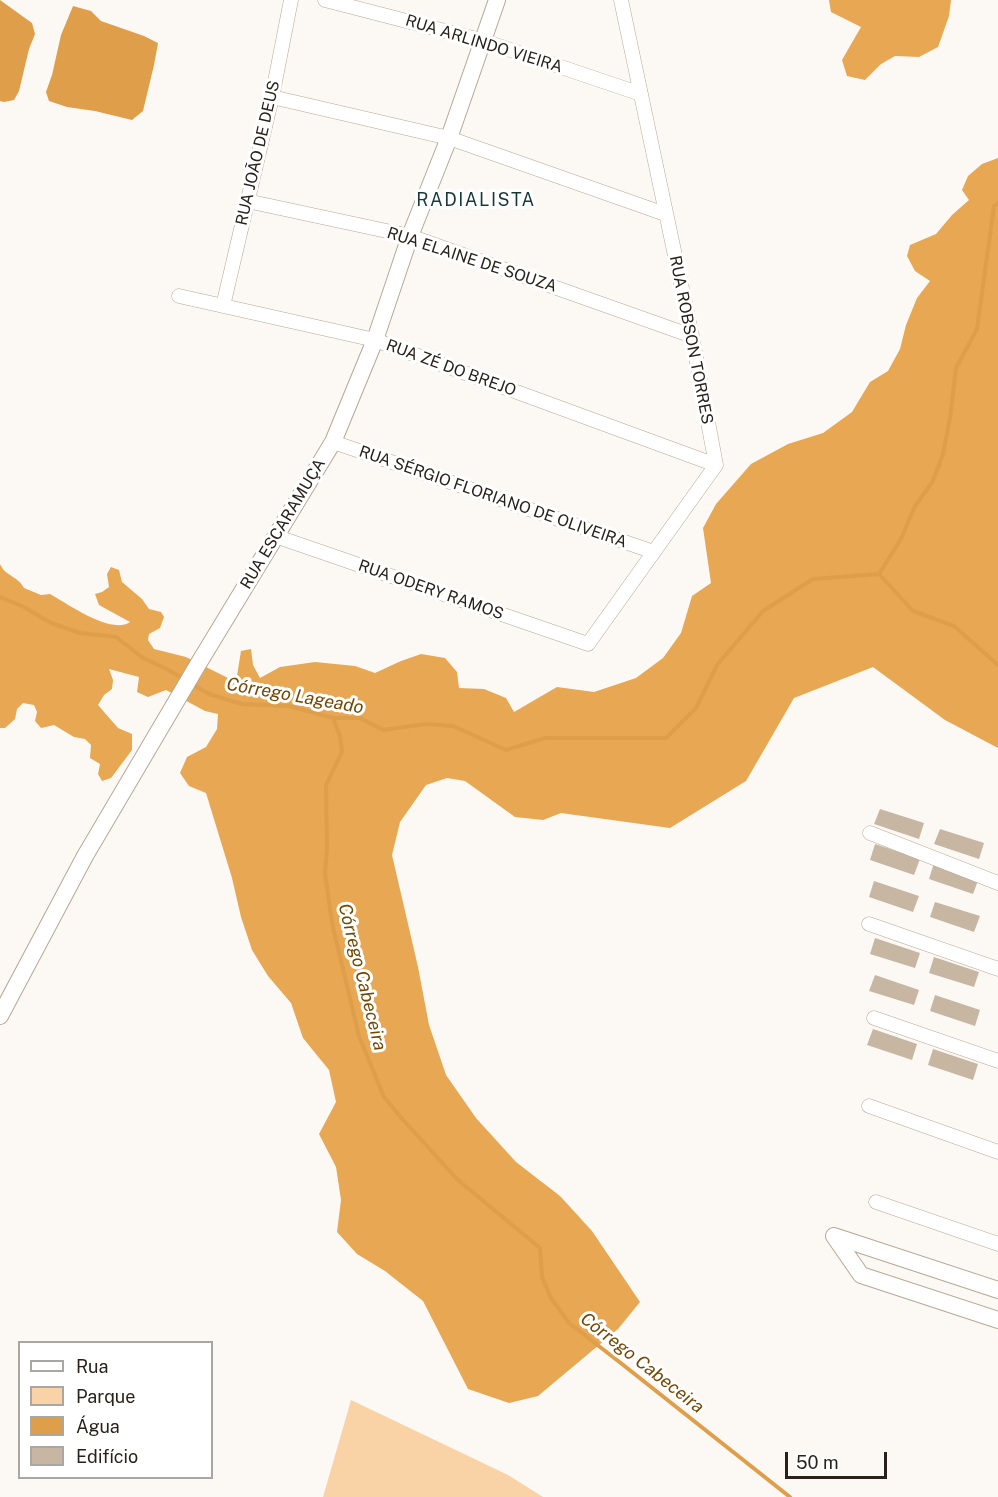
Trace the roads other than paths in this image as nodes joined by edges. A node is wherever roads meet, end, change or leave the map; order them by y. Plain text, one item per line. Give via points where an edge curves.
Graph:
1 (291, 0) edge
2 (325, 0) edge
3 (497, 0) edge
4 (621, 0) edge
5 (483, 40) junction
6 (641, 94) junction
7 (272, 97) junction
8 (449, 138) junction
9 (247, 201) junction
10 (665, 214) junction
11 (410, 236) junction
12 (179, 296) dead end
13 (223, 306) junction
14 (692, 336) junction
15 (375, 340) junction
16 (333, 442) junction
17 (716, 465) junction
18 (274, 536) junction
19 (654, 552) junction
20 (870, 833) dead end
21 (998, 883) edge
22 (869, 924) dead end
23 (998, 969) edge
24 (0, 1016) edge
25 (874, 1018) dead end
26 (998, 1061) edge
27 (869, 1106) dead end
28 (998, 1152) edge
29 (876, 1202) dead end
30 (998, 1244) edge
31 (998, 1290) edge
32 (998, 1320) edge

1 - 7 street, RUA JOÃO DE DEUS
2 - 5 street, RUA ARLINDO VIEIRA
3 - 5 street, RUA ESCARAMUÇA
4 - 6 street, RUA ROBSON TORRES
5 - 6 street, RUA ARLINDO VIEIRA
5 - 8 street, RUA ESCARAMUÇA
6 - 10 street, RUA ROBSON TORRES
7 - 8 street
7 - 9 street, RUA JOÃO DE DEUS
8 - 10 street
8 - 11 street, RUA ESCARAMUÇA
9 - 11 street, RUA ELAINE DE SOUZA
9 - 13 street, RUA JOÃO DE DEUS
10 - 14 street, RUA ROBSON TORRES
11 - 14 street, RUA ELAINE DE SOUZA
11 - 15 street, RUA ESCARAMUÇA
12 - 13 street, RUA ZÉ DO BREJO
13 - 15 street, RUA ZÉ DO BREJO
14 - 17 street, RUA ROBSON TORRES
15 - 16 street, RUA ESCARAMUÇA
15 - 17 street, RUA ZÉ DO BREJO
16 - 18 street, RUA ESCARAMUÇA
16 - 19 street, RUA SÉRGIO FLORIANO DE OLIVEIRA
17 - 19 street
18 - 19 street, RUA ODERY RAMOS via 588,644
18 - 24 street, RUA ESCARAMUÇA via 85,856
20 - 21 street
22 - 23 street
25 - 26 street
27 - 28 street
29 - 30 street
31 - 32 street via 834,1236 861,1275

